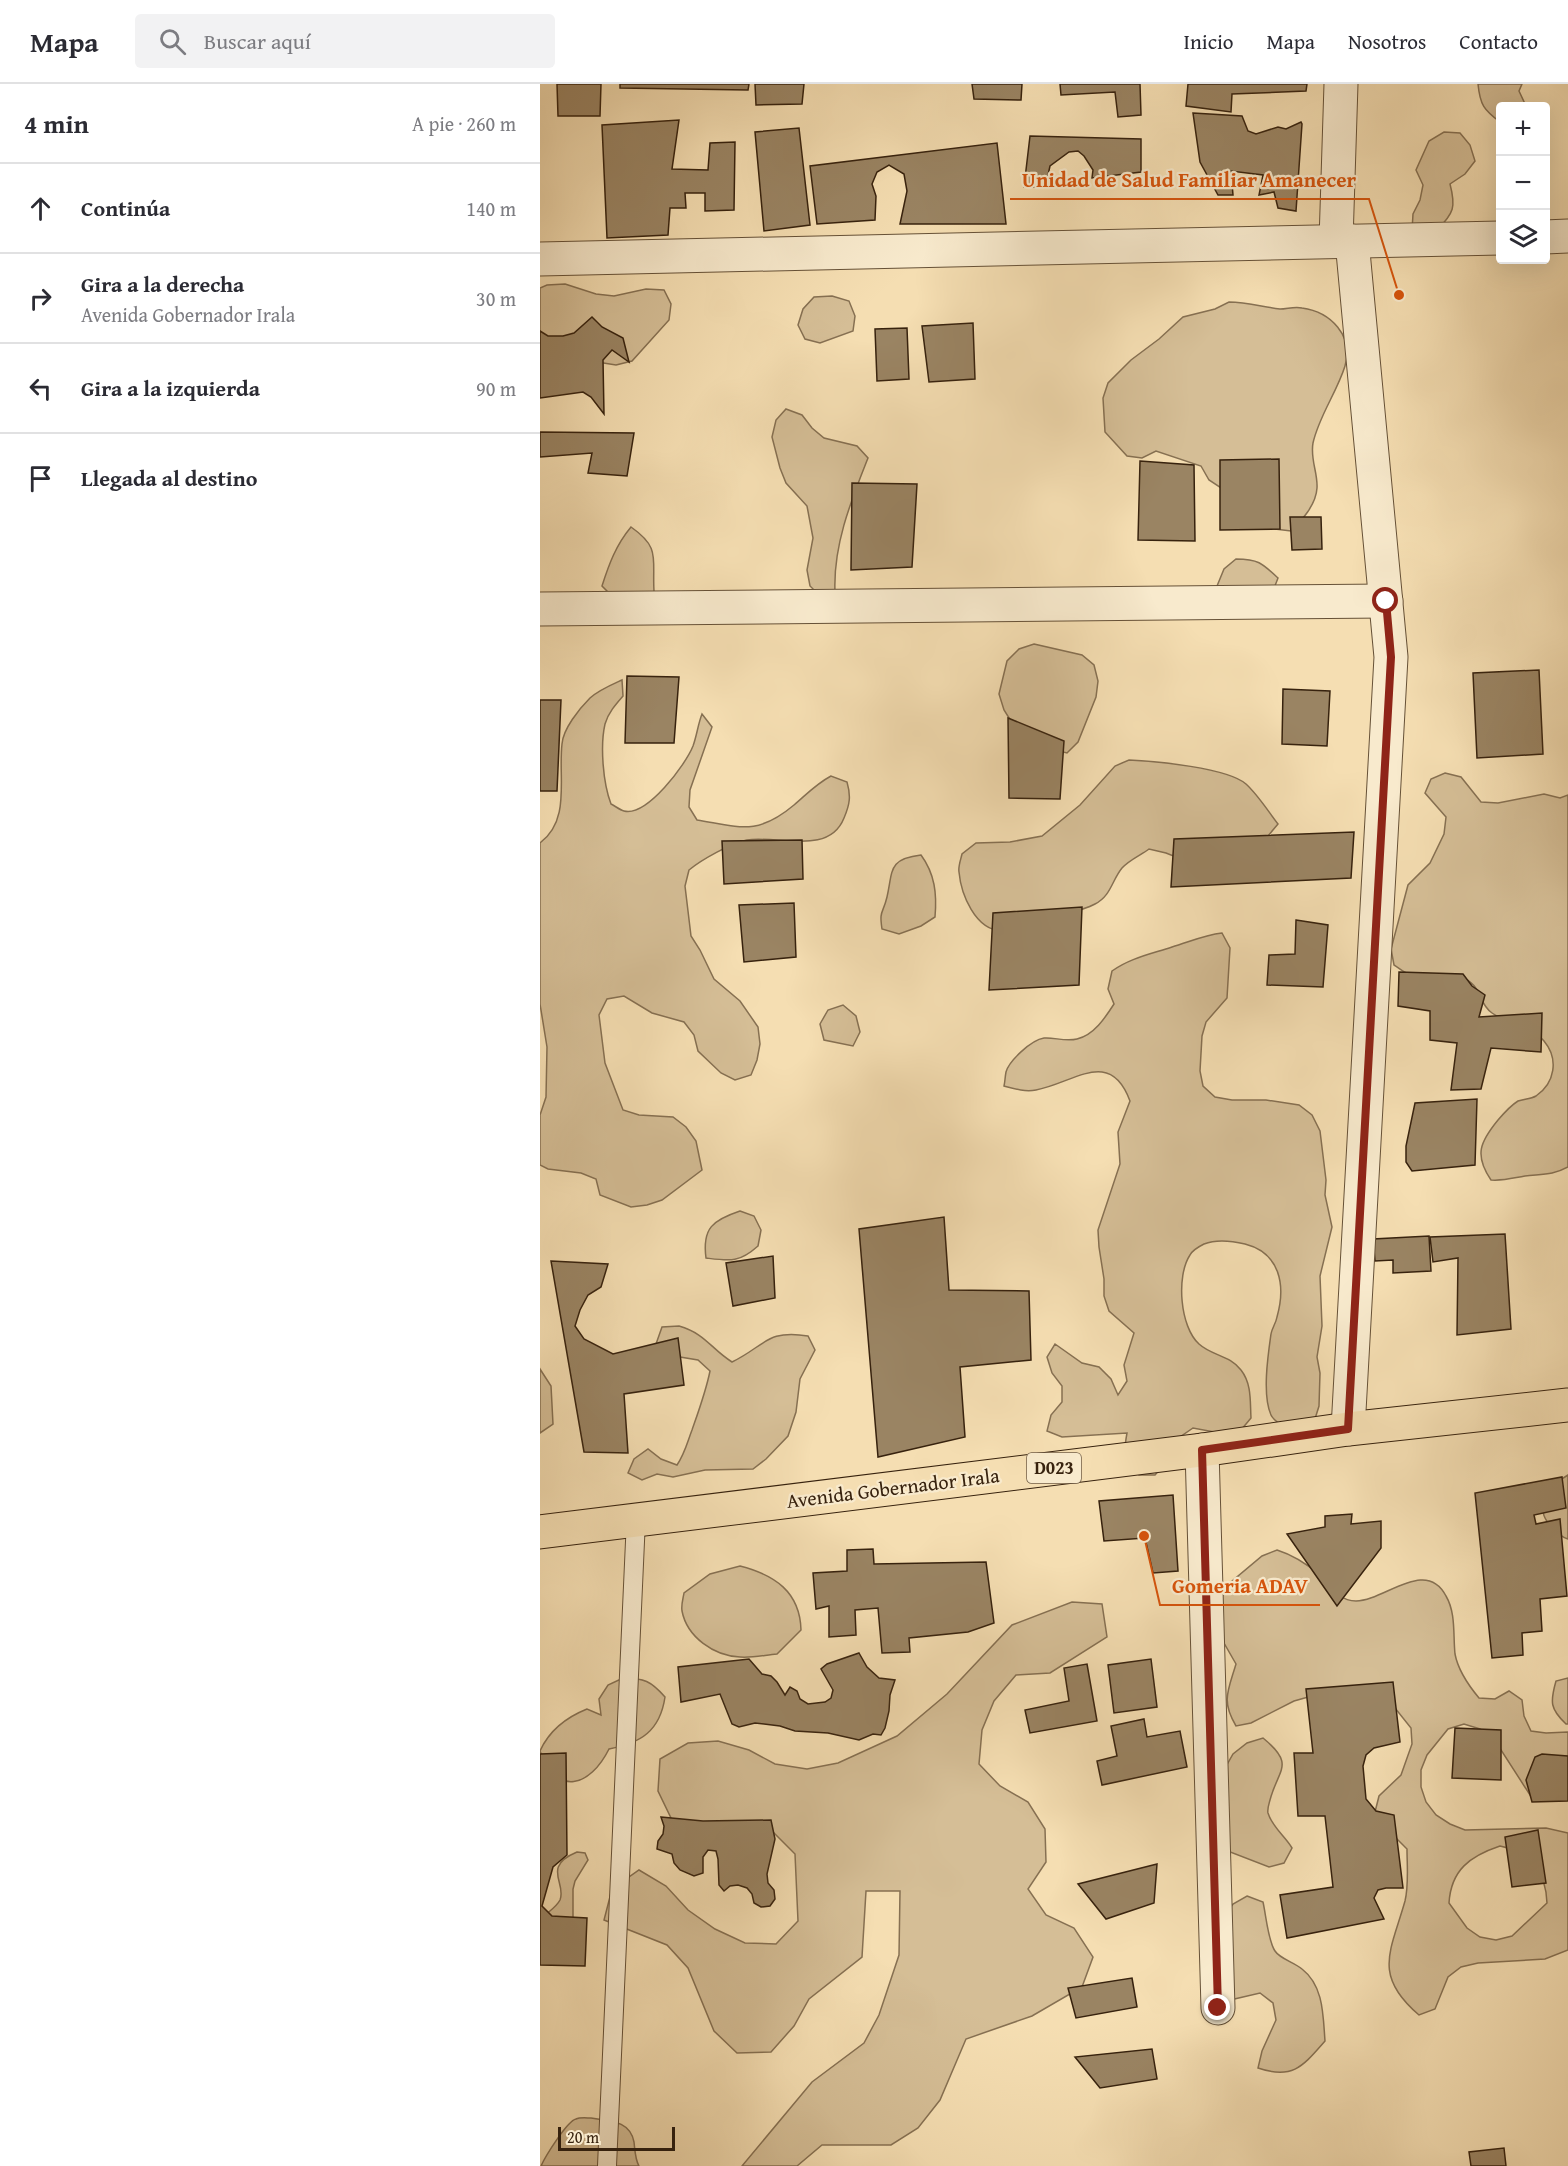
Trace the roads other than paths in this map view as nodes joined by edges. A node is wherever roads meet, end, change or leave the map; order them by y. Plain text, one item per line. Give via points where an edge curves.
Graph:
1 (1341, 84) edge
2 (1568, 236) edge
3 (1496, 237) edge
4 (1550, 237) edge
5 (1344, 241) junction
6 (540, 259) edge
7 (1386, 601) junction
8 (540, 609) edge
9 (1568, 1404) edge
10 (1348, 1429) junction
11 (1202, 1450) junction
12 (636, 1519) junction
13 (540, 1532) edge
14 (1218, 2008) dead end
15 (606, 2166) edge

1 - 5 street
2 - 4 street
3 - 5 street
5 - 6 street
5 - 7 street
7 - 8 street
7 - 10 street via 1391,657
9 - 10 main road, Avenida Gobernador Irala / D023
10 - 11 main road, Avenida Gobernador Irala / D023
11 - 12 main road, Avenida Gobernador Irala / D023
11 - 14 street
12 - 13 main road, Avenida Gobernador Irala / D023
12 - 15 lane

